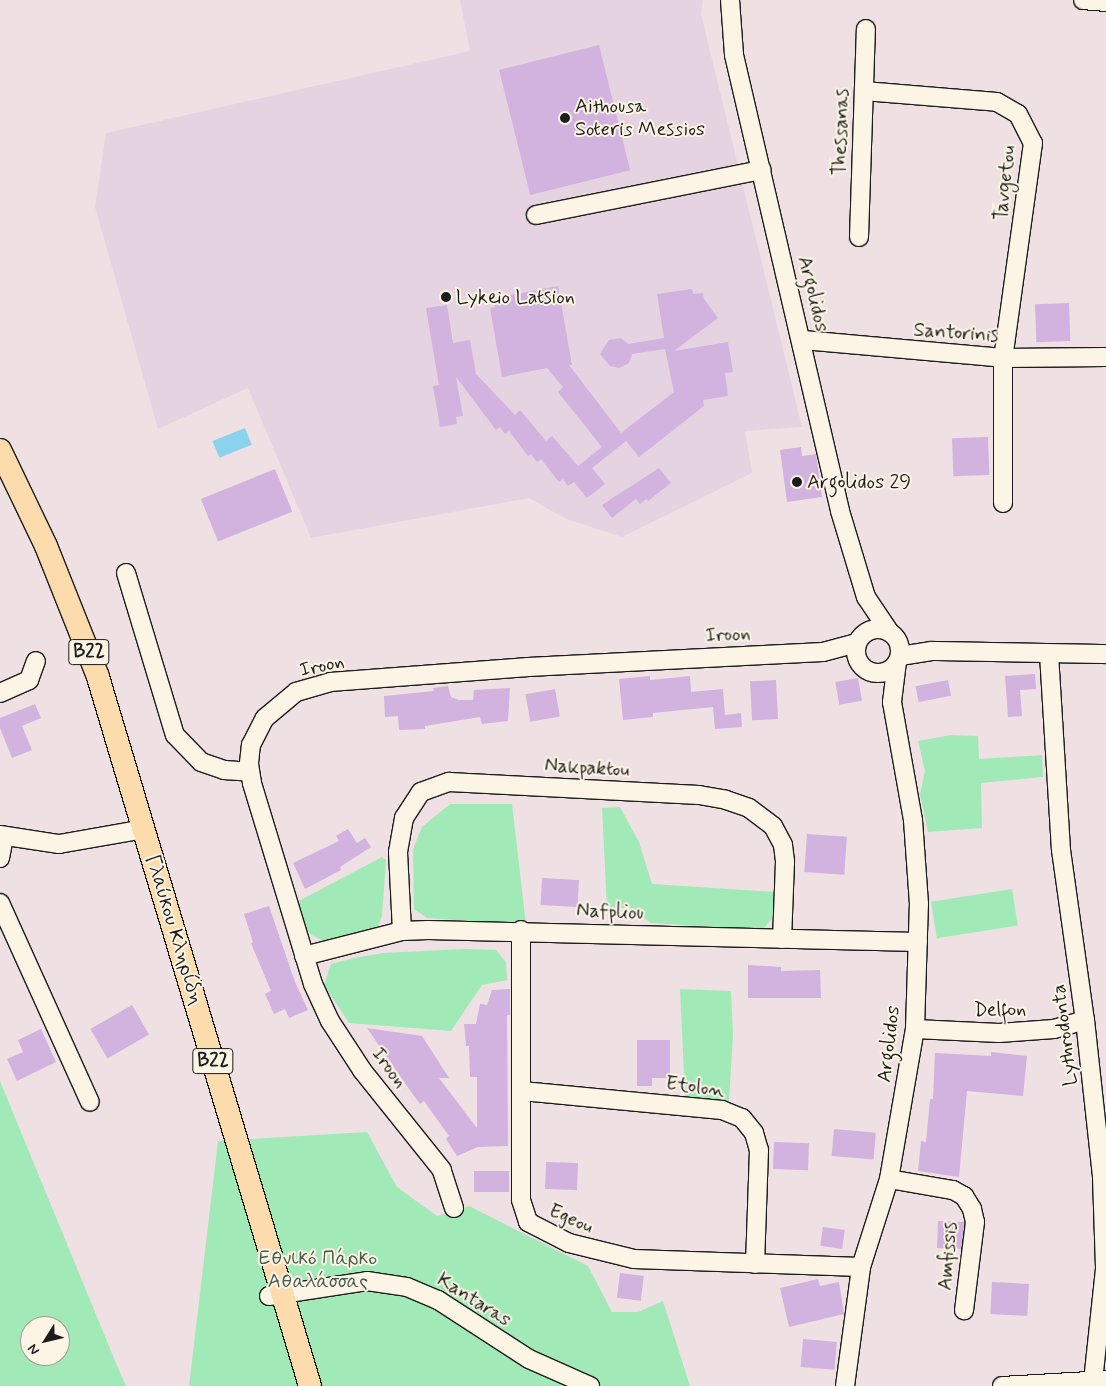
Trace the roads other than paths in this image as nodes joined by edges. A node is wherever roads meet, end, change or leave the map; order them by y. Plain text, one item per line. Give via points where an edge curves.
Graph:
1 (730, 0) edge
2 (1083, 0) edge
3 (1106, 2) edge
4 (866, 29) dead end
5 (864, 91) junction
6 (762, 170) junction
7 (536, 215) dead end
8 (859, 237) dead end
9 (803, 340) junction
10 (1106, 357) edge
11 (1003, 358) junction
12 (0, 450) edge
13 (1002, 503) dead end
14 (126, 573) dead end
15 (866, 597) junction
16 (862, 637) junction
17 (896, 648) junction
18 (823, 652) junction
19 (1049, 654) junction
20 (1106, 654) edge
21 (36, 661) dead end
22 (866, 668) junction
23 (0, 693) edge
24 (892, 702) junction
25 (250, 772) junction
26 (138, 831) junction
27 (2, 836) edge
28 (0, 858) edge
29 (0, 903) edge
30 (522, 930) junction
31 (402, 931) junction
32 (782, 939) junction
33 (918, 942) junction
34 (304, 956) junction
35 (1085, 1020) junction
36 (915, 1029) junction
37 (522, 1091) junction
38 (90, 1102) dead end
39 (889, 1179) junction
40 (454, 1208) dead end
41 (755, 1264) junction
42 (861, 1267) junction
43 (1105, 1269) edge
44 (276, 1295) junction
45 (964, 1310) dead end
46 (1099, 1380) edge
47 (294, 1386) edge
48 (310, 1386) edge
49 (590, 1386) edge
50 (845, 1386) edge
51 (1002, 1386) edge

1 - 6 street, Argolidos via 734,55
2 - 3 street
4 - 5 street, Thessanas
5 - 8 street, Thessanas
5 - 11 street, Tavgetou via 989,100 1012,108 1027,127 1034,143
6 - 7 street
6 - 9 street, Argolidos
9 - 11 street, Santorinis
9 - 15 street, Argolidos via 842,517
10 - 11 street, Santorinis
11 - 13 street, Tavgetou
12 - 26 main road, Γλαύκου Κληρίδη / B22 via 15,482
14 - 25 street via 175,735 193,756 208,765
15 - 16 street, Argolidos
15 - 17 street, Argolidos
16 - 17 street, Iroon via 881,628
16 - 18 street, Iroon
16 - 22 street, Argolidos
17 - 19 street
17 - 22 street via 886,672
17 - 24 street, Argolidos
18 - 22 street, Iroon
18 - 25 street, Iroon via 330,682 296,692 265,718 251,745
19 - 20 street
19 - 35 street, Lythrodonta via 1061,850
21 - 23 street via 29,680
22 - 24 street, Argolidos
24 - 33 street, Argolidos via 913,820 919,904
25 - 34 street, Iroon
26 - 27 street via 60,844
26 - 44 main road, Γλαύκου Κληρίδη / B22
27 - 28 street
29 - 38 street
30 - 31 street, Nafpliou
30 - 32 street, Nafpliou
30 - 37 street, Egeou
31 - 32 street, Nakpaktou via 398,852 404,818 421,792 449,782 699,795 749,808 774,826 783,845
31 - 34 street, Nafpliou
32 - 33 street, Nafpliou
33 - 36 street, Argolidos
34 - 40 street, Iroon via 330,1021 362,1070 439,1165
35 - 36 street, Delfon via 1054,1029 999,1033
35 - 43 street, Lythrodonta via 1102,1177
36 - 39 street, Argolidos
37 - 41 street, Egeou via 521,1200 525,1217 534,1227 569,1243 608,1255 662,1263
37 - 41 street, Etolon via 722,1110 742,1118 754,1134 758,1150
39 - 42 street, Argolidos
39 - 45 street, Amfissis via 954,1190 968,1203 974,1222
41 - 42 street, Egeou
42 - 50 street, Argolidos
43 - 46 street, Lythrodonta
44 - 47 main road, Γλαύκου Κληρίδη / B22
44 - 48 main road, Γλαύκου Κληρίδη / B22
44 - 49 street, Kantaras via 367,1281 407,1287 438,1300 529,1359
46 - 51 street

